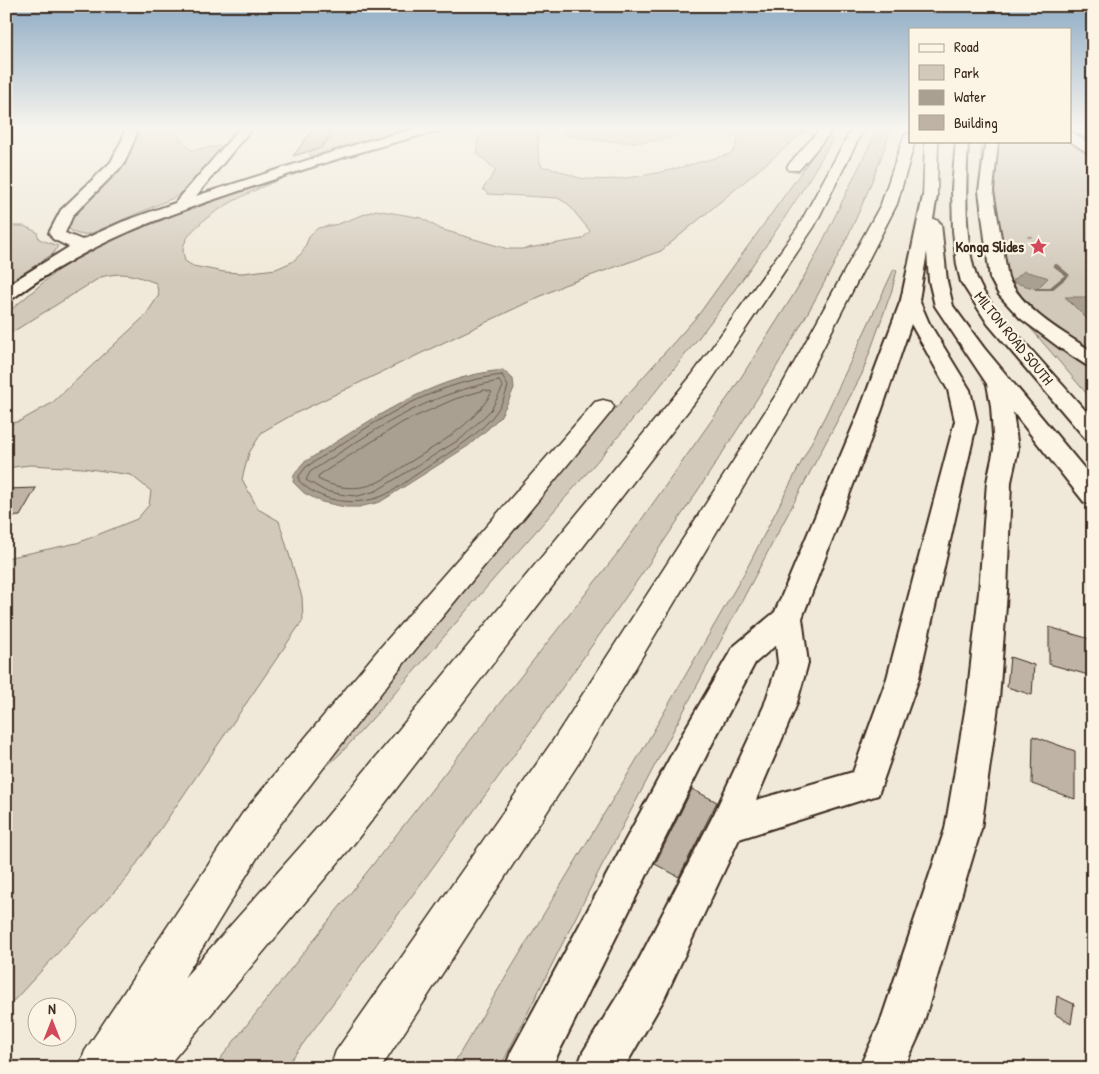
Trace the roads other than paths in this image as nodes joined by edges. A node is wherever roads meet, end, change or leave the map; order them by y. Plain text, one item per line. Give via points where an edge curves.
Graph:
1 (102, 178) edge
2 (204, 178) edge
3 (264, 178) edge
4 (832, 178) edge
5 (883, 178) edge
6 (897, 178) edge
7 (931, 178) edge
8 (960, 178) edge
9 (988, 178) edge
10 (959, 188) junction
11 (986, 191) junction
12 (930, 196) junction
13 (890, 200) junction
14 (180, 206) junction
15 (81, 246) junction
16 (6, 296) edge
17 (910, 300) junction
18 (977, 352) junction
19 (1026, 356) junction
20 (1093, 363) edge
21 (603, 407) dead end
22 (1093, 434) edge
23 (1093, 496) edge
24 (787, 618) junction
25 (727, 826) junction
26 (102, 1068) edge
27 (135, 1068) edge
28 (353, 1068) edge
29 (527, 1068) edge
30 (599, 1068) edge
31 (881, 1068) edge

1 - 15 street via 66,213 58,228 59,236
2 - 14 street
3 - 14 street
4 - 27 highway via 806,227 700,380 338,833
5 - 13 highway via 880,188
6 - 13 highway
7 - 12 highway
8 - 10 street, MILTON ROAD SOUTH
9 - 11 street
10 - 11 street
10 - 19 street, MILTON ROAD SOUTH via 961,231 970,282 995,320
11 - 20 street via 1002,286 1028,317
12 - 17 street
12 - 18 street via 938,281 944,306
13 - 28 highway via 792,387 565,753
14 - 15 street
15 - 16 street
17 - 24 street via 870,412
17 - 25 street via 959,390 966,421 900,686 866,784
18 - 23 street
18 - 31 street via 997,384 1006,449 999,482 983,699 963,829 899,1031
19 - 20 street via 1061,356
19 - 22 street, MILTON ROAD SOUTH
21 - 26 highway via 390,658 255,827
24 - 25 street via 793,663 780,706
24 - 29 street via 744,655
25 - 30 street via 649,984

